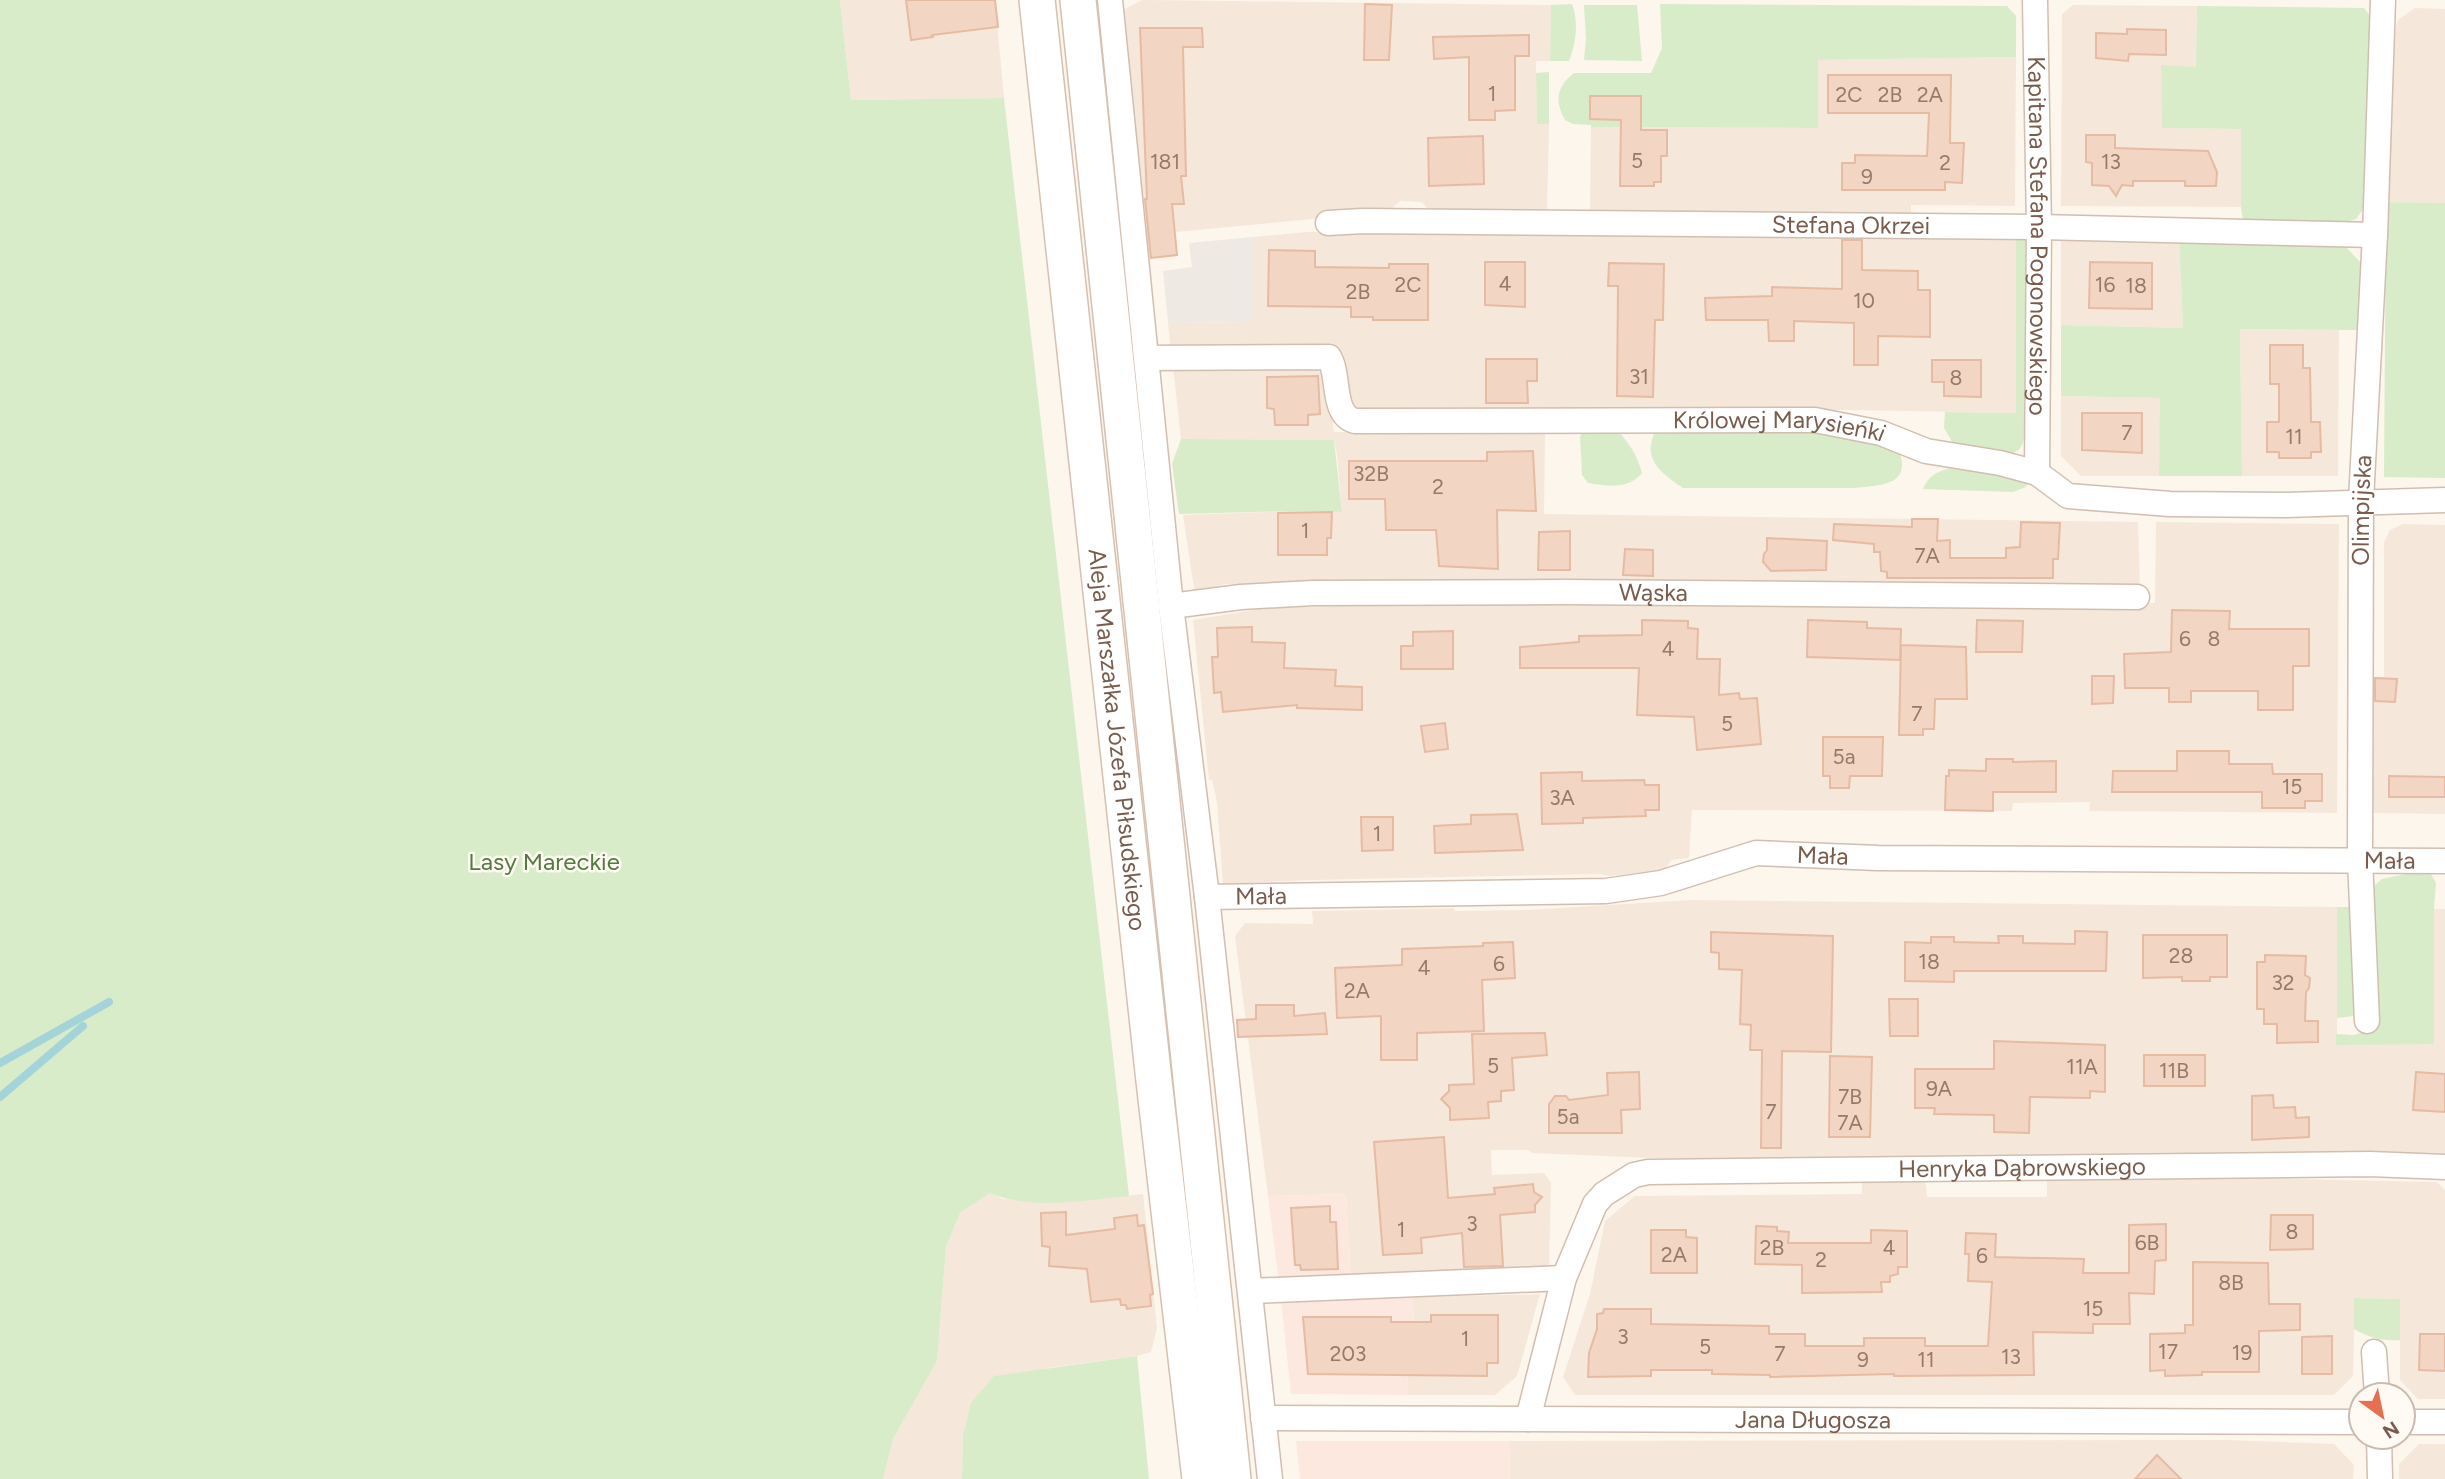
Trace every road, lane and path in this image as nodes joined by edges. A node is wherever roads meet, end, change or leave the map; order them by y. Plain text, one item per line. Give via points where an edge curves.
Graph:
1 (1037, 0) edge
2 (1078, 0) edge
3 (1110, 0) edge
4 (2035, 0) edge
5 (2383, 0) edge
6 (1328, 223) dead end
7 (2039, 226) junction
8 (2375, 234) junction
9 (1147, 358) junction
10 (2037, 473) junction
11 (2445, 500) edge
12 (2361, 501) junction
13 (2137, 597) dead end
14 (1171, 606) junction
15 (2360, 859) junction
16 (2445, 861) edge
17 (1207, 897) junction
18 (2367, 1021) dead end
19 (2445, 1167) edge
20 (1564, 1278) junction
21 (1251, 1291) junction
22 (2374, 1352) dead end
23 (2376, 1381) edge
24 (1264, 1418) junction
25 (1528, 1419) junction
26 (2347, 1422) edge
27 (2417, 1422) edge
28 (2445, 1422) edge
29 (2379, 1451) edge
30 (1200, 1479) edge
31 (1233, 1479) edge
32 (1270, 1479) edge
33 (2380, 1479) edge

1 - 30 main road, Aleja Marszałka Józefa Piłsudskiego
2 - 31 main road, Aleja Marszałka Józefa Piłsudskiego
3 - 9 street
4 - 7 street, Kapitana Stefana Pogonowskiego
5 - 8 street, Olimpijska
6 - 7 street, Stefana Okrzei
7 - 8 street, Stefana Okrzei
7 - 10 street, Kapitana Stefana Pogonowskiego
8 - 12 street, Olimpijska
9 - 10 street, Królowej Marysieńki via 1329,357 1343,413 1355,421 1815,420 1881,433 1926,451
9 - 14 street
10 - 12 street, Królowej Marysieńki via 2068,496 2169,504
11 - 12 street, Królowej Marysieńki
12 - 15 street, Olimpijska
13 - 14 street, Wąska via 1326,593
14 - 17 street
15 - 16 street, Mała
15 - 17 street, Mała via 1878,858 1756,853 1661,883 1606,891
15 - 18 street, Olimpijska
17 - 21 street
19 - 20 street, Henryka Dąbrowskiego via 1648,1172 1634,1175 1595,1204
20 - 21 street
20 - 25 street
21 - 24 street
22 - 23 street
24 - 25 street, Jana Długosza
24 - 32 street
25 - 26 street, Jana Długosza
27 - 28 street
29 - 33 street

